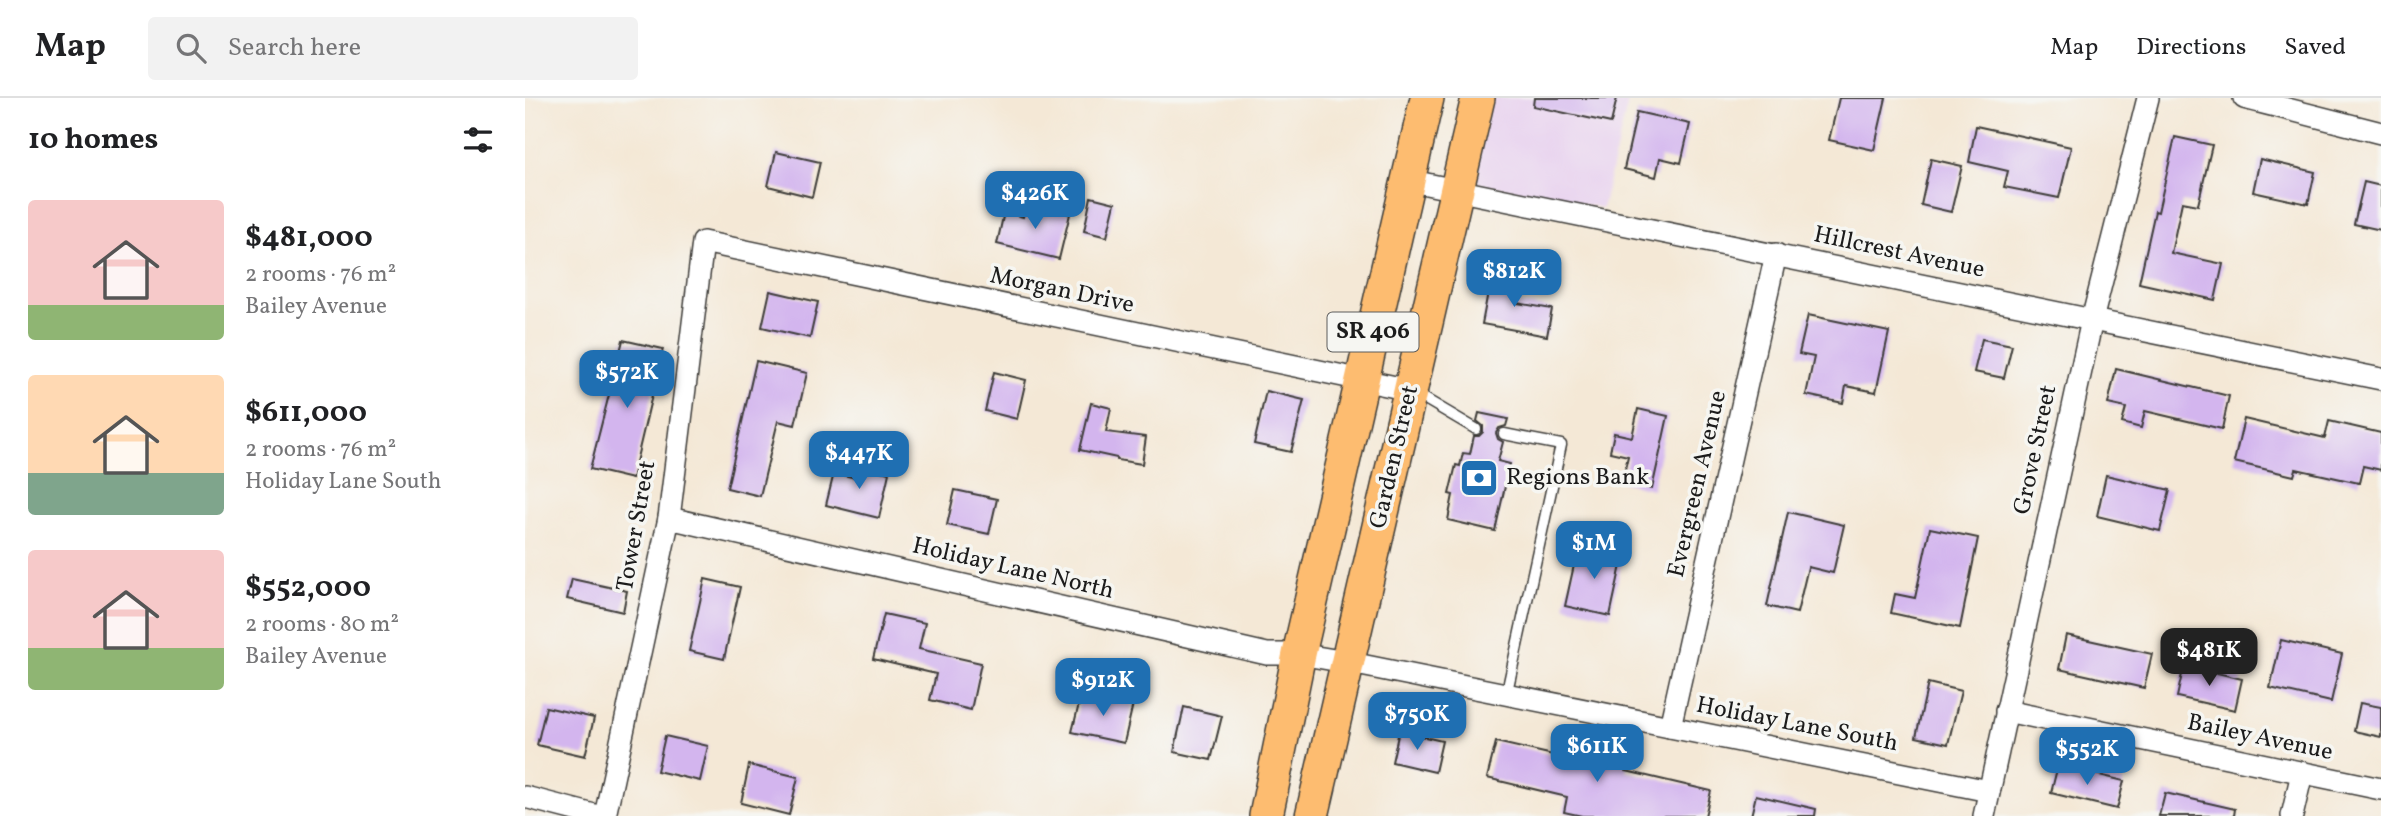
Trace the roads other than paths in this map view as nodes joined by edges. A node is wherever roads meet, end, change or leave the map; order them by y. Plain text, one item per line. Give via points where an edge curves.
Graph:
1 (1427, 98) edge
2 (1478, 98) edge
3 (2148, 98) edge
4 (2244, 98) edge
5 (2381, 133) edge
6 (1407, 180) junction
7 (1457, 190) junction
8 (703, 243) joint
9 (1776, 254) junction
10 (2092, 320) junction
11 (2381, 379) edge
12 (1362, 380) junction
13 (1411, 390) junction
14 (1476, 429) dead end
15 (1504, 434) dead end
16 (669, 518) junction
17 (1299, 654) junction
18 (1346, 662) junction
19 (1506, 696) junction
20 (2005, 711) junction
21 (1670, 727) junction
22 (2302, 773) junction
23 (2381, 789) edge
24 (1989, 791) junction
25 (525, 797) edge
26 (598, 816) edge
27 (605, 816) edge
28 (1266, 816) edge
29 (1312, 816) edge
30 (1984, 816) edge
31 (2292, 816) edge

1 - 6 main road, Garden Street / SR 406
2 - 7 main road, Garden Street / SR 406
3 - 10 street, Grove Street
4 - 5 street
6 - 7 street, Hillcrest Avenue
6 - 12 main road, Garden Street / SR 406
7 - 9 street, Hillcrest Avenue
7 - 13 main road, Garden Street / SR 406
8 - 12 street, Morgan Drive
8 - 16 street, Tower Street
9 - 10 street, Hillcrest Avenue
9 - 21 street, Evergreen Avenue
10 - 11 street, Hillcrest Avenue
10 - 20 street, Grove Street
12 - 13 street, Morgan Drive
12 - 17 main road, Garden Street / SR 406
13 - 14 lane
13 - 18 main road, Garden Street / SR 406
15 - 19 lane via 1561,445
16 - 17 street, Holiday Lane North via 1267,654
16 - 27 street, Tower Street
17 - 18 street, Holiday Lane North
17 - 28 main road, Garden Street / SR 406
18 - 19 street, Holiday Lane South
18 - 29 main road, Garden Street / SR 406
19 - 21 street, Holiday Lane South
20 - 22 street, Bailey Avenue
20 - 24 street, Grove Street
21 - 24 street, Holiday Lane South
22 - 23 street, Bailey Avenue
22 - 31 street
24 - 30 street, Grove Street
25 - 26 street

